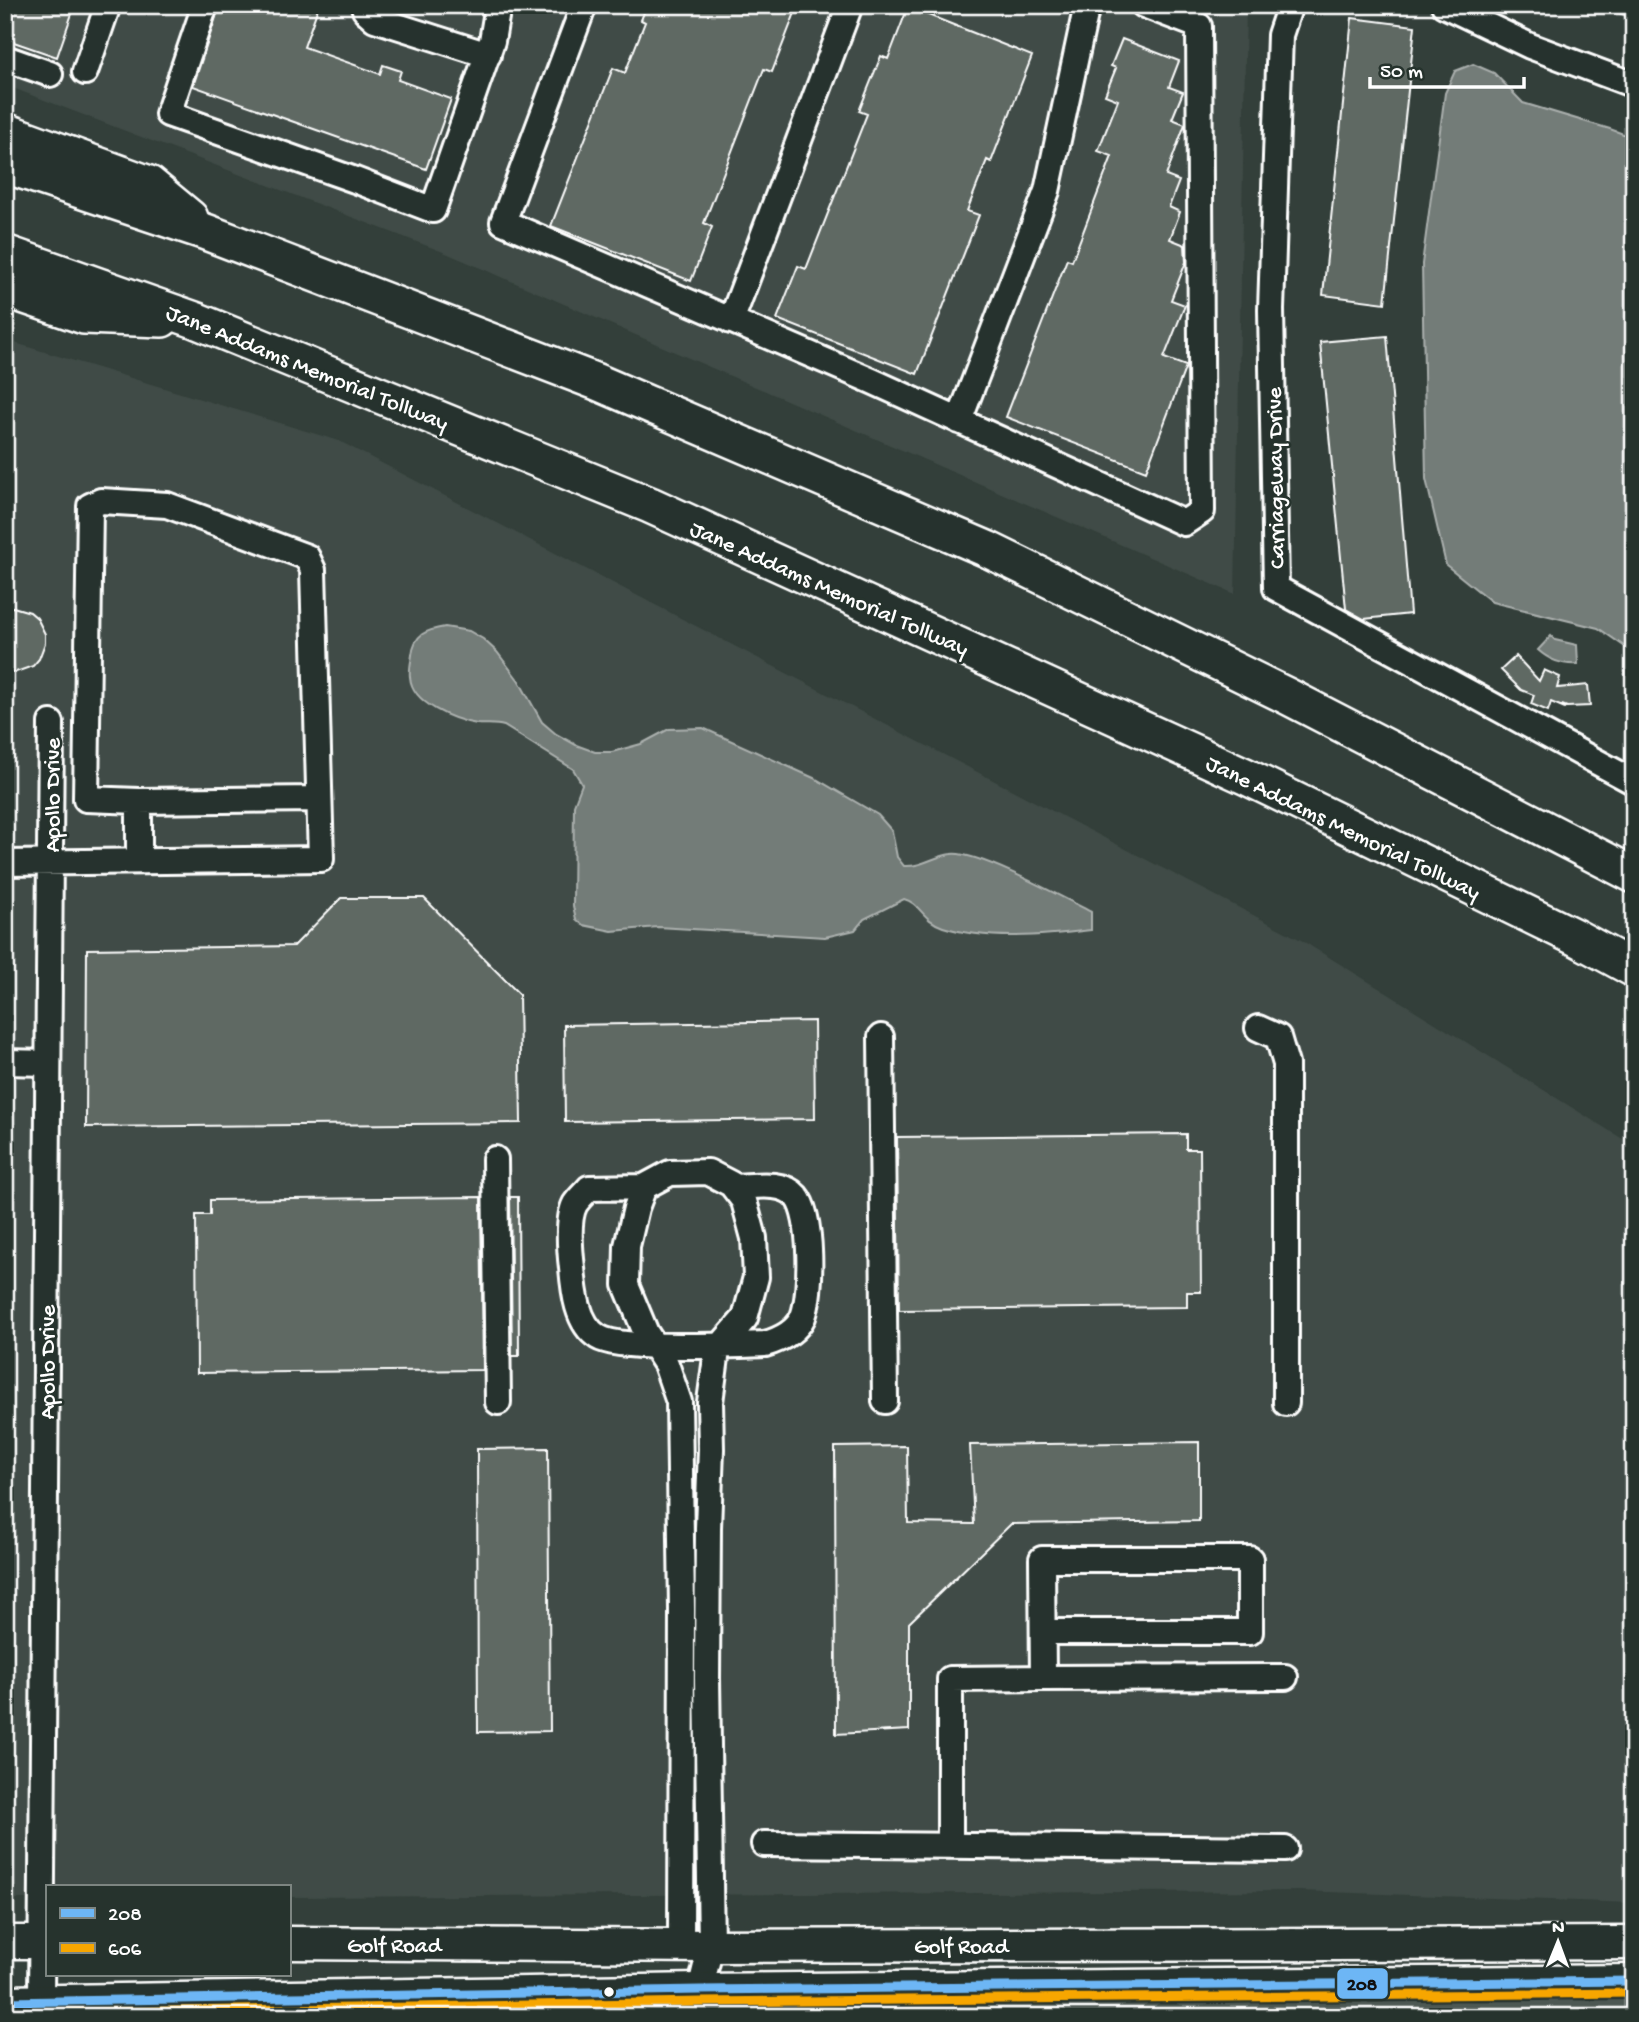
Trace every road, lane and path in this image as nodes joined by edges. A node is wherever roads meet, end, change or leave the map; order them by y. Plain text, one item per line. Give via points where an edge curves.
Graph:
1 (108, 5) edge
2 (205, 5) edge
3 (364, 5) edge
4 (498, 5) edge
5 (584, 5) edge
6 (850, 5) edge
7 (1087, 5) edge
8 (1144, 5) edge
9 (1290, 5) edge
10 (1444, 5) edge
11 (488, 55) junction
12 (5, 58) edge
13 (85, 72) dead end
14 (50, 74) dead end
15 (1634, 85) edge
16 (5, 131) edge
17 (5, 165) edge
18 (206, 232) junction
19 (5, 253) edge
20 (5, 289) edge
21 (195, 320) junction
22 (732, 321) junction
23 (959, 421) junction
24 (51, 723) dead end
25 (1634, 782) edge
26 (319, 799) junction
27 (139, 801) junction
28 (139, 861) junction
29 (50, 862) junction
30 (5, 863) edge
31 (1634, 875) edge
32 (1634, 969) edge
33 (1258, 1028) dead end
34 (881, 1037) dead end
35 (5, 1062) edge
36 (48, 1063) junction
37 (495, 1159) dead end
38 (645, 1186) junction
39 (734, 1187) junction
40 (721, 1345) junction
41 (654, 1346) junction
42 (886, 1401) dead end
43 (498, 1402) dead end
44 (1286, 1403) dead end
45 (1043, 1632) junction
46 (1285, 1677) dead end
47 (1042, 1678) junction
48 (764, 1844) dead end
49 (950, 1846) junction
50 (1285, 1849) dead end
51 (5, 1942) edge
52 (44, 1942) edge
53 (290, 1943) edge
54 (1634, 1943) edge
55 (696, 1946) junction
56 (1634, 1981) edge
57 (700, 1990) junction
58 (41, 2001) junction
59 (5, 2002) edge

1 - 13 street
2 - 11 street via 168,114 433,210
3 - 11 street via 375,19
4 - 11 street
5 - 22 street via 503,222
6 - 22 street
7 - 23 street via 1046,191
8 - 23 street via 1199,26 1202,511 1184,523
9 - 25 street, Carriageway Drive via 1280,35 1270,310 1276,588
10 - 15 street via 1530,46
12 - 14 street
16 - 18 highway via 149,184
17 - 18 highway
18 - 31 highway via 597,382 987,549 1287,696
19 - 21 highway, Jane Addams Memorial Tollway
20 - 21 highway via 84,316
21 - 32 highway, Jane Addams Memorial Tollway via 650,505 1245,776
22 - 23 street
24 - 29 street, Apollo Drive
26 - 27 street
26 - 27 street via 313,570 307,557 167,505 102,501 90,506 86,799
26 - 28 street via 321,859
27 - 28 street
28 - 29 street
29 - 30 street
29 - 36 street, Apollo Drive
33 - 44 street via 1278,1037 1286,1064
34 - 42 street
35 - 36 street
36 - 52 street, Apollo Drive
37 - 43 street
38 - 39 street via 670,1173 708,1172
38 - 41 street via 627,1246 626,1285
38 - 41 street via 589,1188 574,1205 569,1244 574,1292 585,1324 599,1338
39 - 40 street via 744,1201 754,1238 756,1277 745,1318
39 - 40 street via 780,1186 796,1196 808,1227 809,1290 802,1319 782,1340
40 - 41 street
40 - 55 street via 710,1402 707,1678
41 - 55 street via 680,1402 682,1609
45 - 45 street via 1042,1559 1250,1559 1250,1632
45 - 47 street
46 - 47 street
47 - 49 street via 950,1679
48 - 49 street
49 - 50 street
51 - 52 main road
52 - 58 street, Apollo Drive
53 - 55 main road, Golf Road
54 - 55 main road, Golf Road
55 - 57 street
56 - 57 main road, Golf Road
57 - 58 main road, Golf Road
58 - 59 main road, Golf Road

